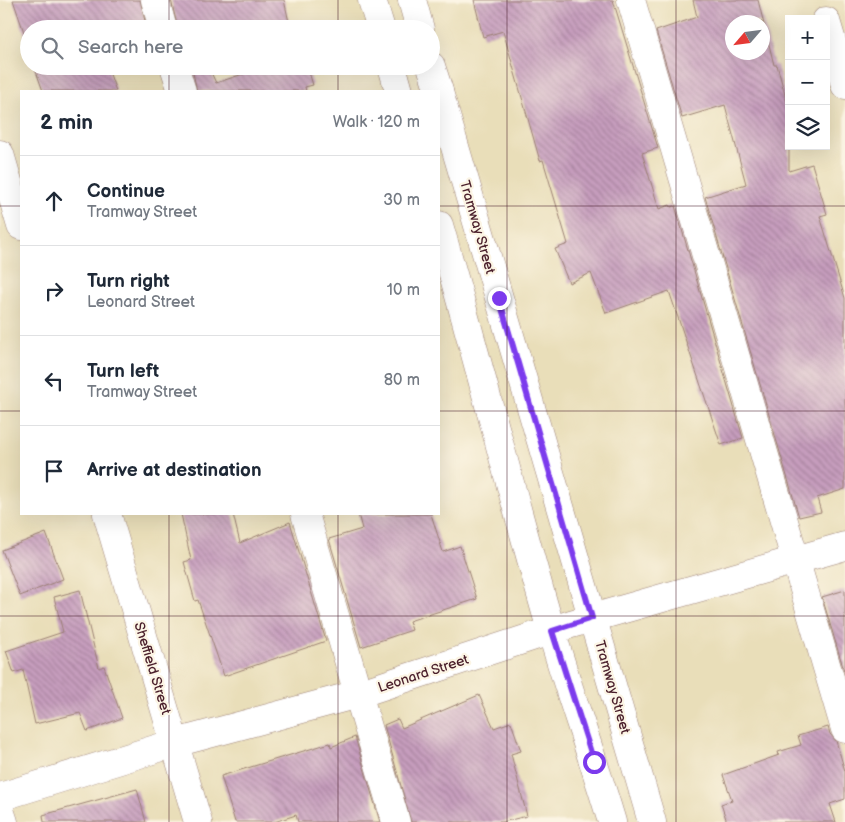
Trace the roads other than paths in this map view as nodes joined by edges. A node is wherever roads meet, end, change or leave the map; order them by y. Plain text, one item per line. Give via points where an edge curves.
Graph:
1 (155, 0) edge
2 (372, 0) edge
3 (412, 0) edge
4 (631, 0) edge
5 (820, 0) edge
6 (824, 15) edge
7 (161, 20) edge
8 (378, 20) edge
9 (418, 20) edge
10 (830, 33) edge
11 (177, 75) edge
12 (395, 75) edge
13 (434, 75) edge
14 (845, 84) edge
15 (182, 90) edge
16 (399, 90) edge
17 (438, 90) edge
18 (440, 95) edge
19 (0, 154) edge
20 (20, 223) edge
21 (440, 228) edge
22 (499, 298) junction
23 (463, 307) junction
24 (107, 515) edge
25 (305, 515) edge
26 (845, 546) edge
27 (795, 560) junction
28 (592, 618) junction
29 (552, 631) junction
30 (358, 694) junction
31 (845, 729) edge
32 (175, 743) junction
33 (0, 797) edge
34 (0, 810) edge
35 (4, 822) edge
36 (198, 822) edge
37 (396, 822) edge
38 (612, 822) edge
39 (652, 822) edge

1 - 7 street
2 - 8 street
3 - 9 street
4 - 27 street
5 - 6 street
10 - 14 street
11 - 15 street
12 - 16 street
13 - 17 street, Tramway Street
18 - 22 street, Tramway Street
19 - 20 street
21 - 23 street
22 - 23 street
22 - 28 street, Tramway Street
23 - 29 street
24 - 32 street, Sheffield Street
25 - 30 street
26 - 27 street, Leonard Street
27 - 28 street, Leonard Street
27 - 31 street
28 - 29 street, Leonard Street
28 - 39 street, Tramway Street
29 - 30 street, Leonard Street
29 - 38 street
30 - 32 street, Leonard Street
30 - 37 street
32 - 33 street, Leonard Street
32 - 36 street, Sheffield Street
34 - 35 street

